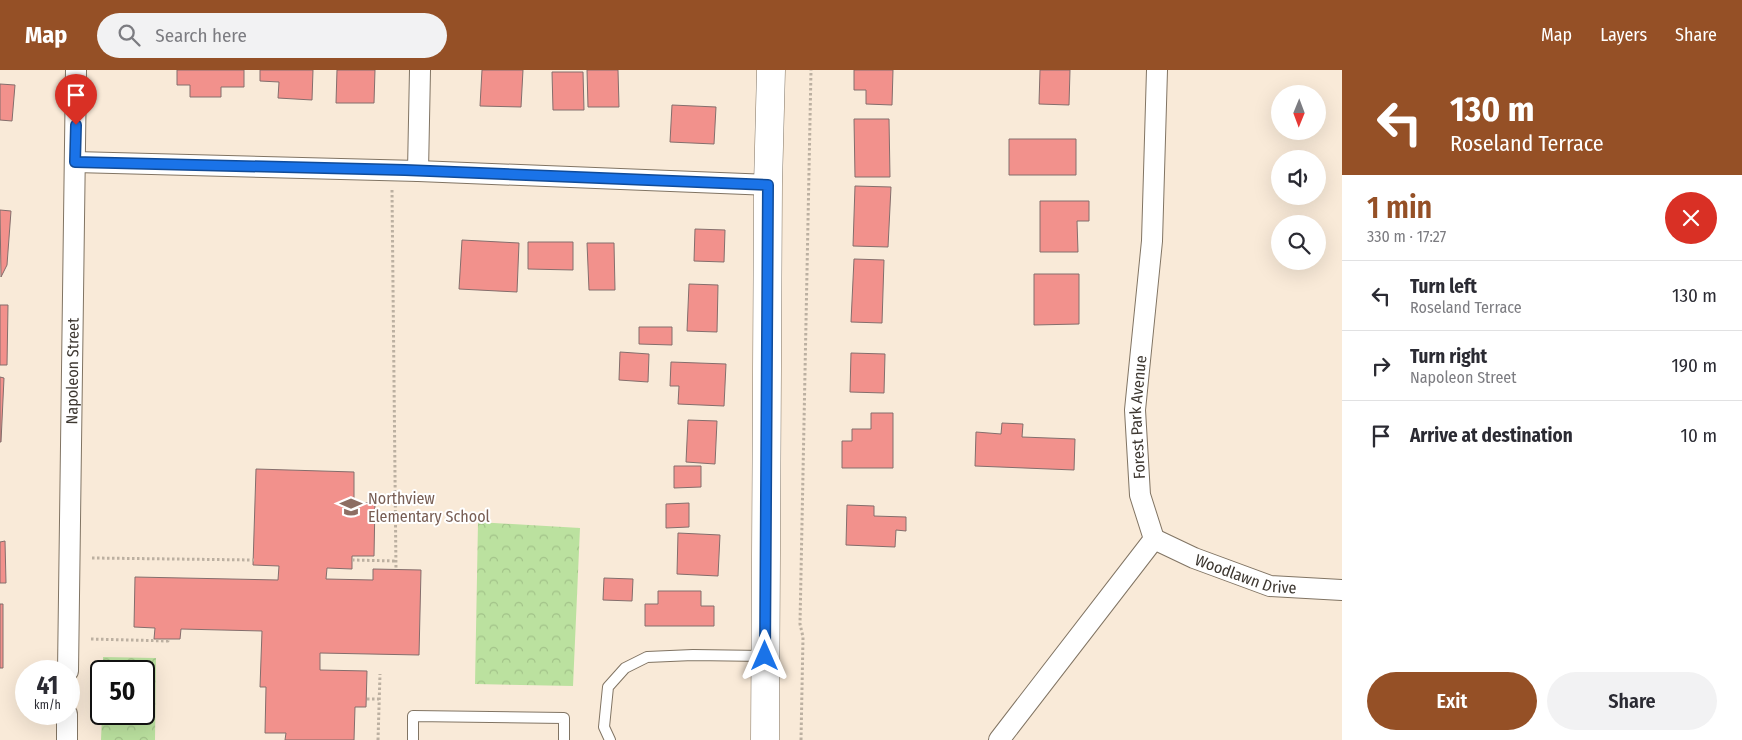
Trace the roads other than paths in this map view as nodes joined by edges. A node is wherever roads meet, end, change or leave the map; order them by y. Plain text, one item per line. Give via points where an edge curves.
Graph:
1 (76, 70) edge
2 (420, 70) edge
3 (771, 70) edge
4 (1157, 70) edge
5 (75, 162) junction
6 (418, 171) junction
7 (768, 185) junction
8 (1154, 539) junction
9 (1342, 590) edge
10 (765, 656) junction
11 (68, 660) edge
12 (67, 725) edge
13 (67, 740) edge
14 (413, 740) edge
15 (564, 740) edge
16 (610, 740) edge
17 (765, 740) edge
18 (999, 740) edge

1 - 5 street, Napoleon Street
2 - 6 street
3 - 7 main road
4 - 8 street, Forest Park Avenue via 1152,241 1135,410 1140,495
5 - 6 street
5 - 11 street, Napoleon Street
6 - 7 street
7 - 10 main road
8 - 9 street, Woodlawn Drive via 1194,558 1270,586
8 - 18 street
10 - 16 lane via 647,657 632,664 608,688 604,727
10 - 17 main road
12 - 13 street
14 - 15 lane via 413,716 564,718

